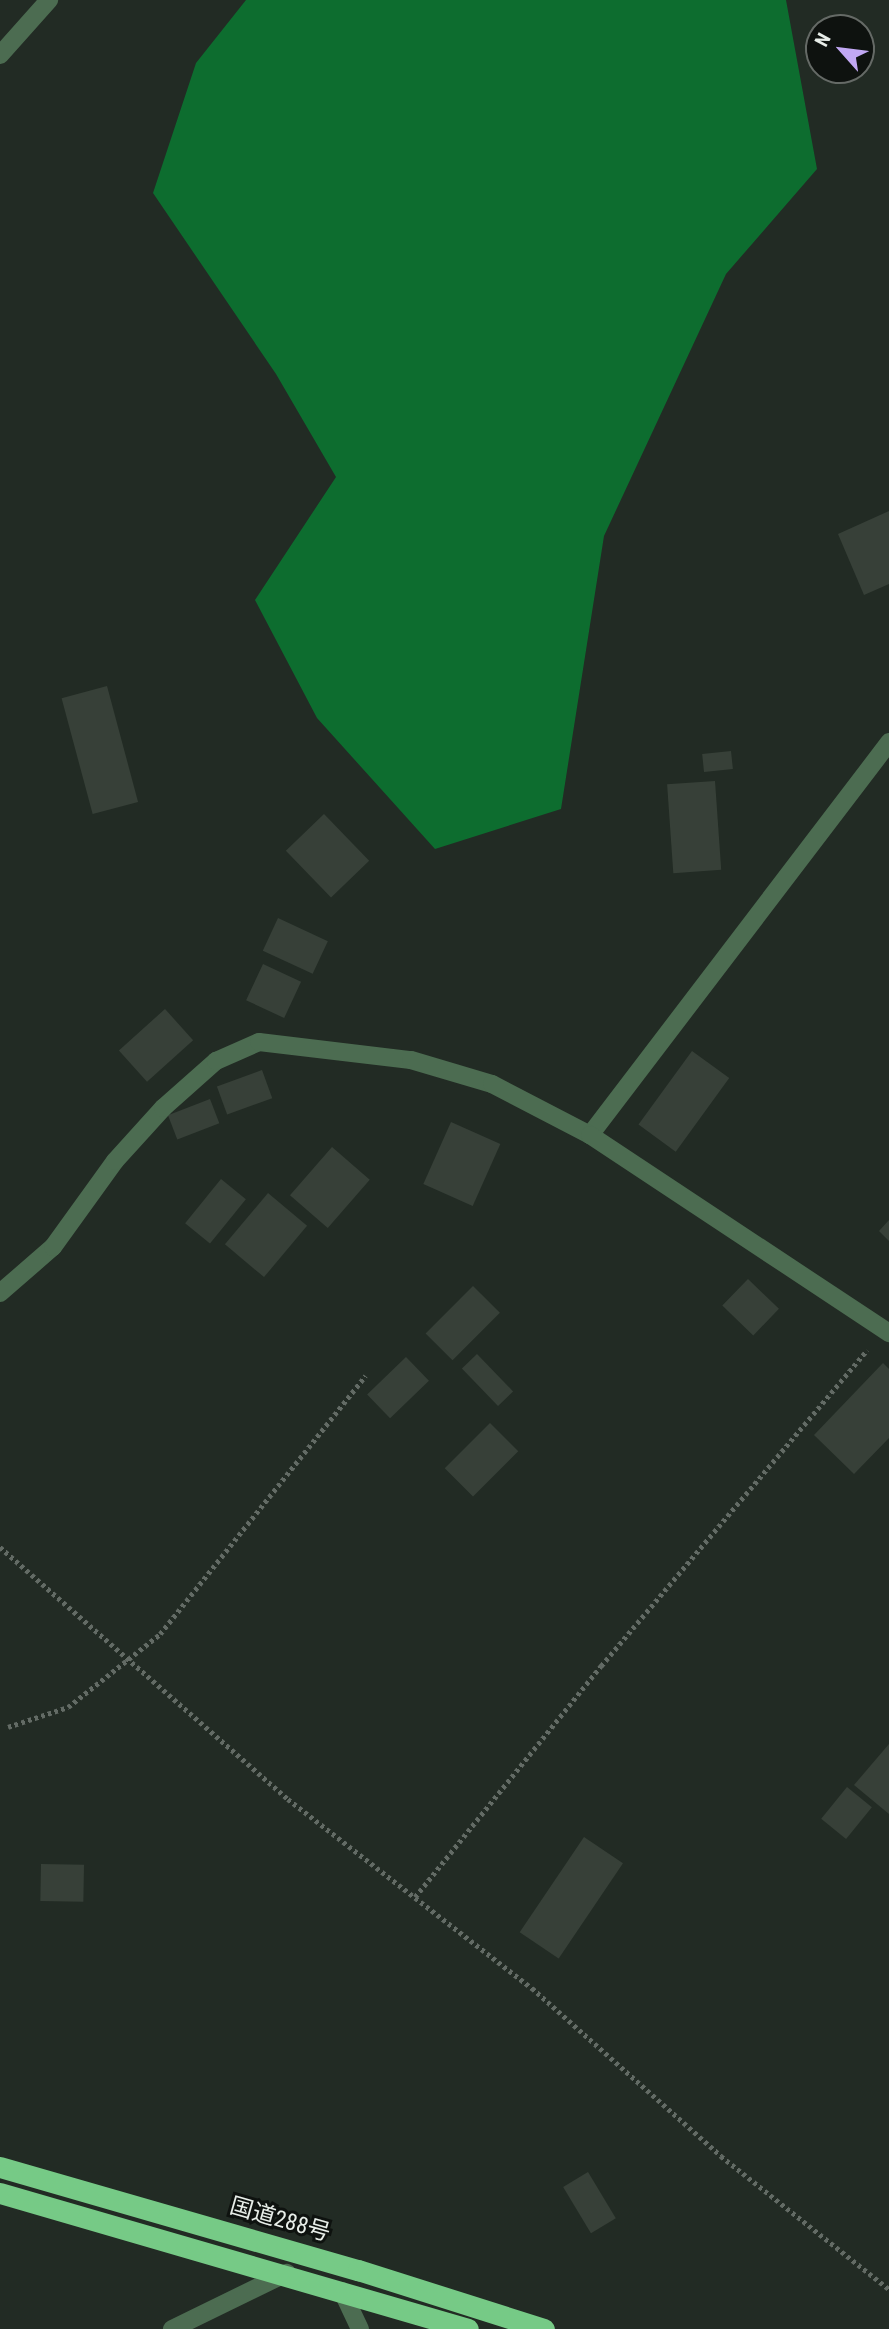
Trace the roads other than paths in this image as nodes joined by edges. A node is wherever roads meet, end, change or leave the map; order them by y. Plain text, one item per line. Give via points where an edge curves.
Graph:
1 (49, 0) edge
2 (0, 55) edge
3 (889, 742) edge
4 (590, 1135) junction
5 (0, 1293) edge
6 (887, 1331) edge
7 (0, 2167) edge
8 (0, 2193) edge
9 (287, 2273) junction
10 (342, 2291) junction
11 (172, 2329) edge
12 (360, 2329) edge
13 (468, 2329) edge
14 (544, 2329) edge

1 - 2 street
3 - 4 street
4 - 5 street via 451,1068 285,1044 239,1047 194,1078 163,1108 116,1161 52,1247
4 - 6 street
7 - 14 highway, 国道288号
8 - 9 highway via 79,2220
9 - 10 highway
9 - 11 street
10 - 12 street
10 - 13 highway

